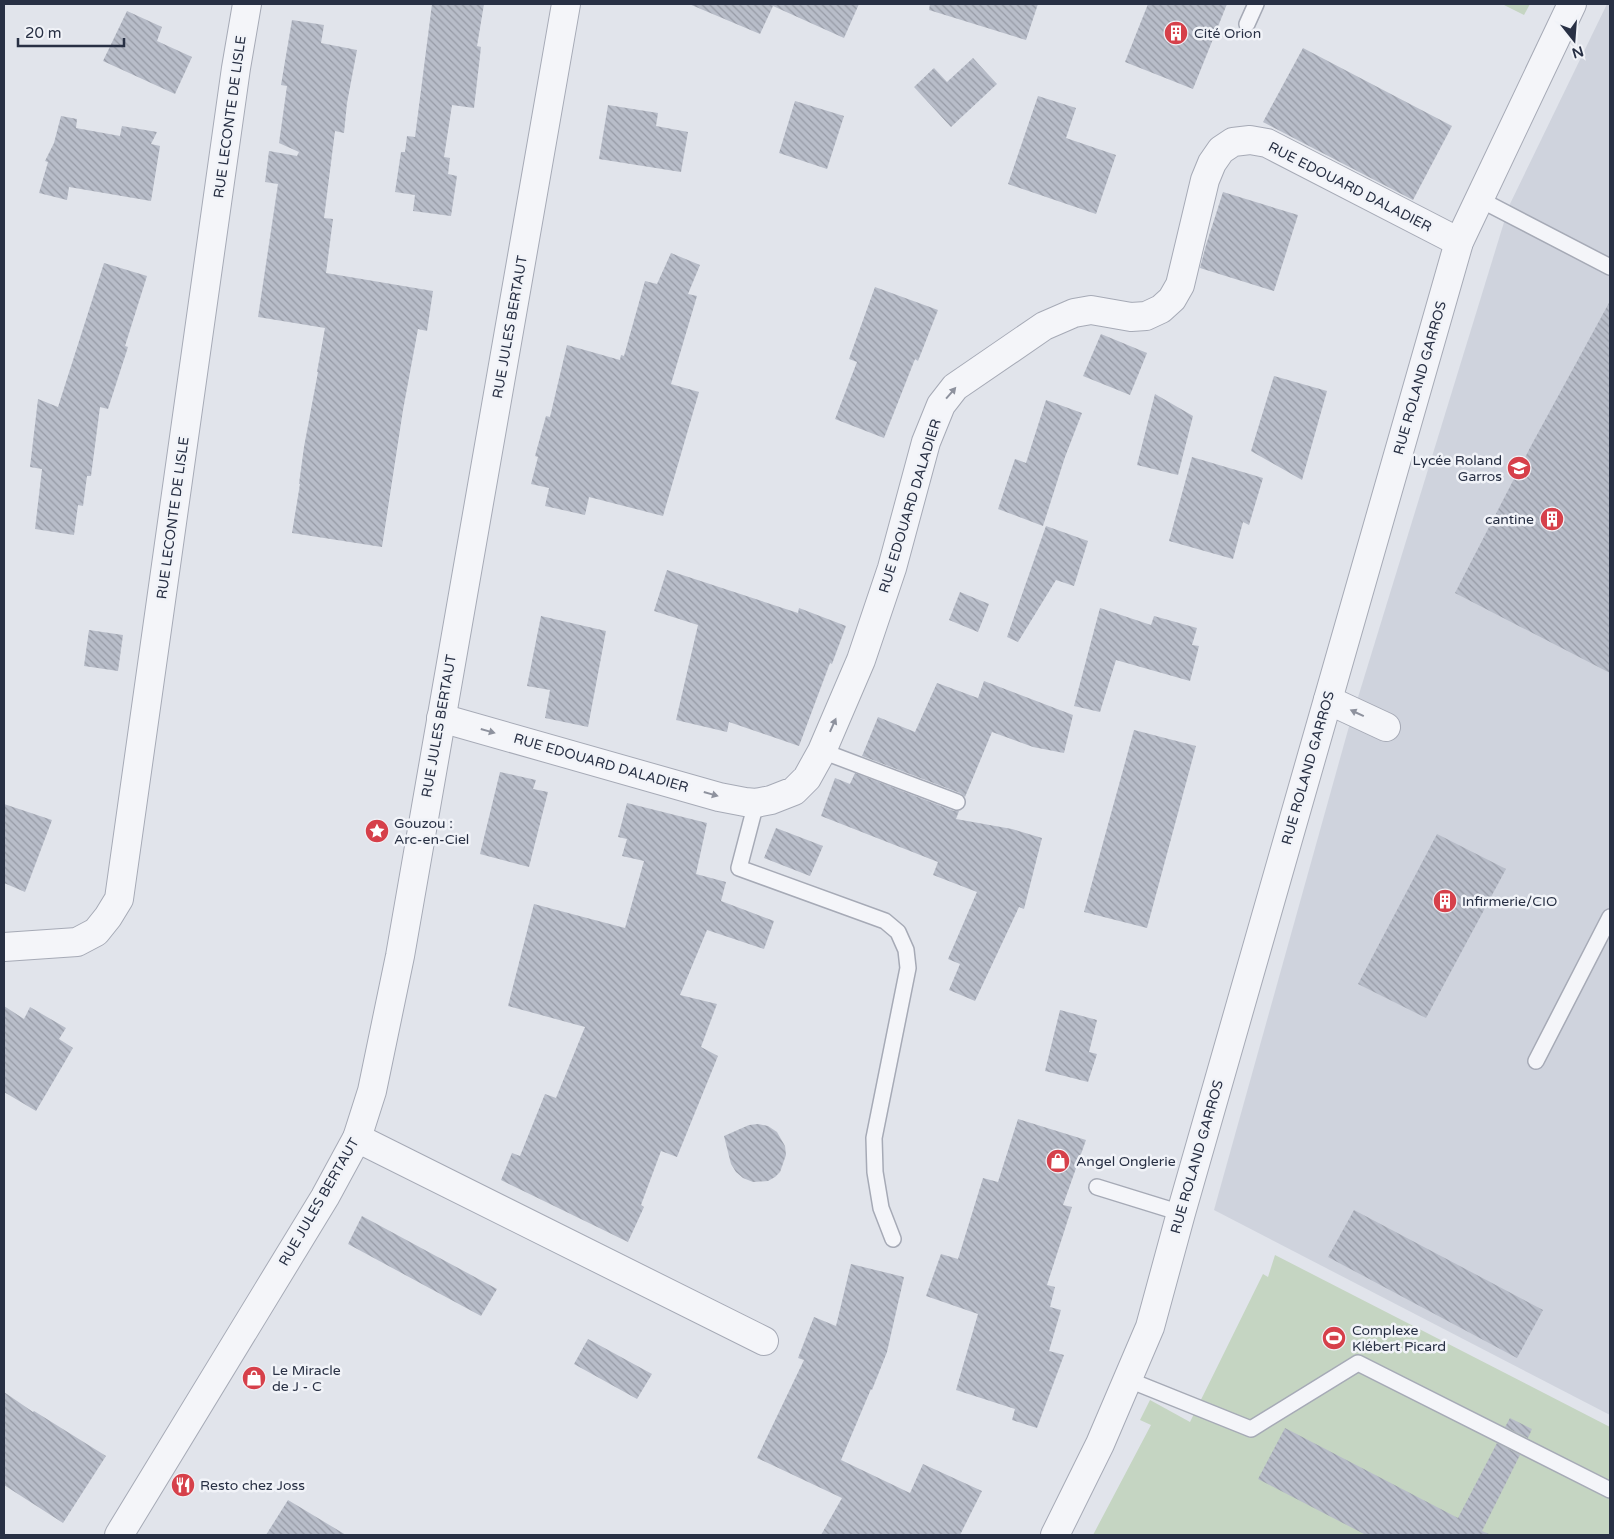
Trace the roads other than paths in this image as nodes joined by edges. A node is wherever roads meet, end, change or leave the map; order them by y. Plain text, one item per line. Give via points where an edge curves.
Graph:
1 (247, 4) edge
2 (566, 4) edge
3 (1256, 4) edge
4 (1572, 4) edge
5 (1247, 24) dead end
6 (1479, 199) junction
7 (1459, 242) junction
8 (1610, 267) edge
9 (1328, 700) junction
10 (441, 718) junction
11 (1386, 727) dead end
12 (822, 750) junction
13 (956, 802) dead end
14 (756, 803) junction
15 (1610, 917) edge
16 (4, 947) edge
17 (1536, 1061) dead end
18 (357, 1138) junction
19 (1097, 1187) dead end
20 (1181, 1213) junction
21 (893, 1239) dead end
22 (764, 1341) dead end
23 (1128, 1380) junction
24 (1610, 1490) edge
25 (130, 1531) edge
26 (1055, 1535) edge

1 - 16 street, RUE LECONTE DE LISLE via 119,899 96,932 77,942
2 - 10 street, RUE JULES BERTAUT
3 - 5 lane
4 - 6 street, RUE ROLAND GARROS
6 - 7 street, RUE ROLAND GARROS
6 - 8 lane
7 - 9 street, RUE ROLAND GARROS
12 -> 7 street, RUE EDOUARD DALADIER via 861,660 940,405 955,387 1044,326 1074,313 1091,310 1131,317 1146,316 1172,299 1180,285 1205,180 1221,150 1233,142 1267,142
11 -> 9 street
9 - 20 street, RUE ROLAND GARROS
10 -> 14 street, RUE EDOUARD DALADIER via 719,796
10 - 18 street, RUE JULES BERTAUT via 400,956 372,1091
12 - 13 lane
12 - 14 street, RUE EDOUARD DALADIER via 807,778 794,791
14 - 21 lane via 739,868 885,921 898,932 906,950 908,968 874,1138 881,1208
15 - 17 lane
18 - 22 street
18 - 25 street, RUE JULES BERTAUT
19 - 20 lane
20 - 23 street, RUE ROLAND GARROS via 1150,1327
23 - 24 lane via 1251,1429 1358,1363
23 - 26 street, RUE ROLAND GARROS

